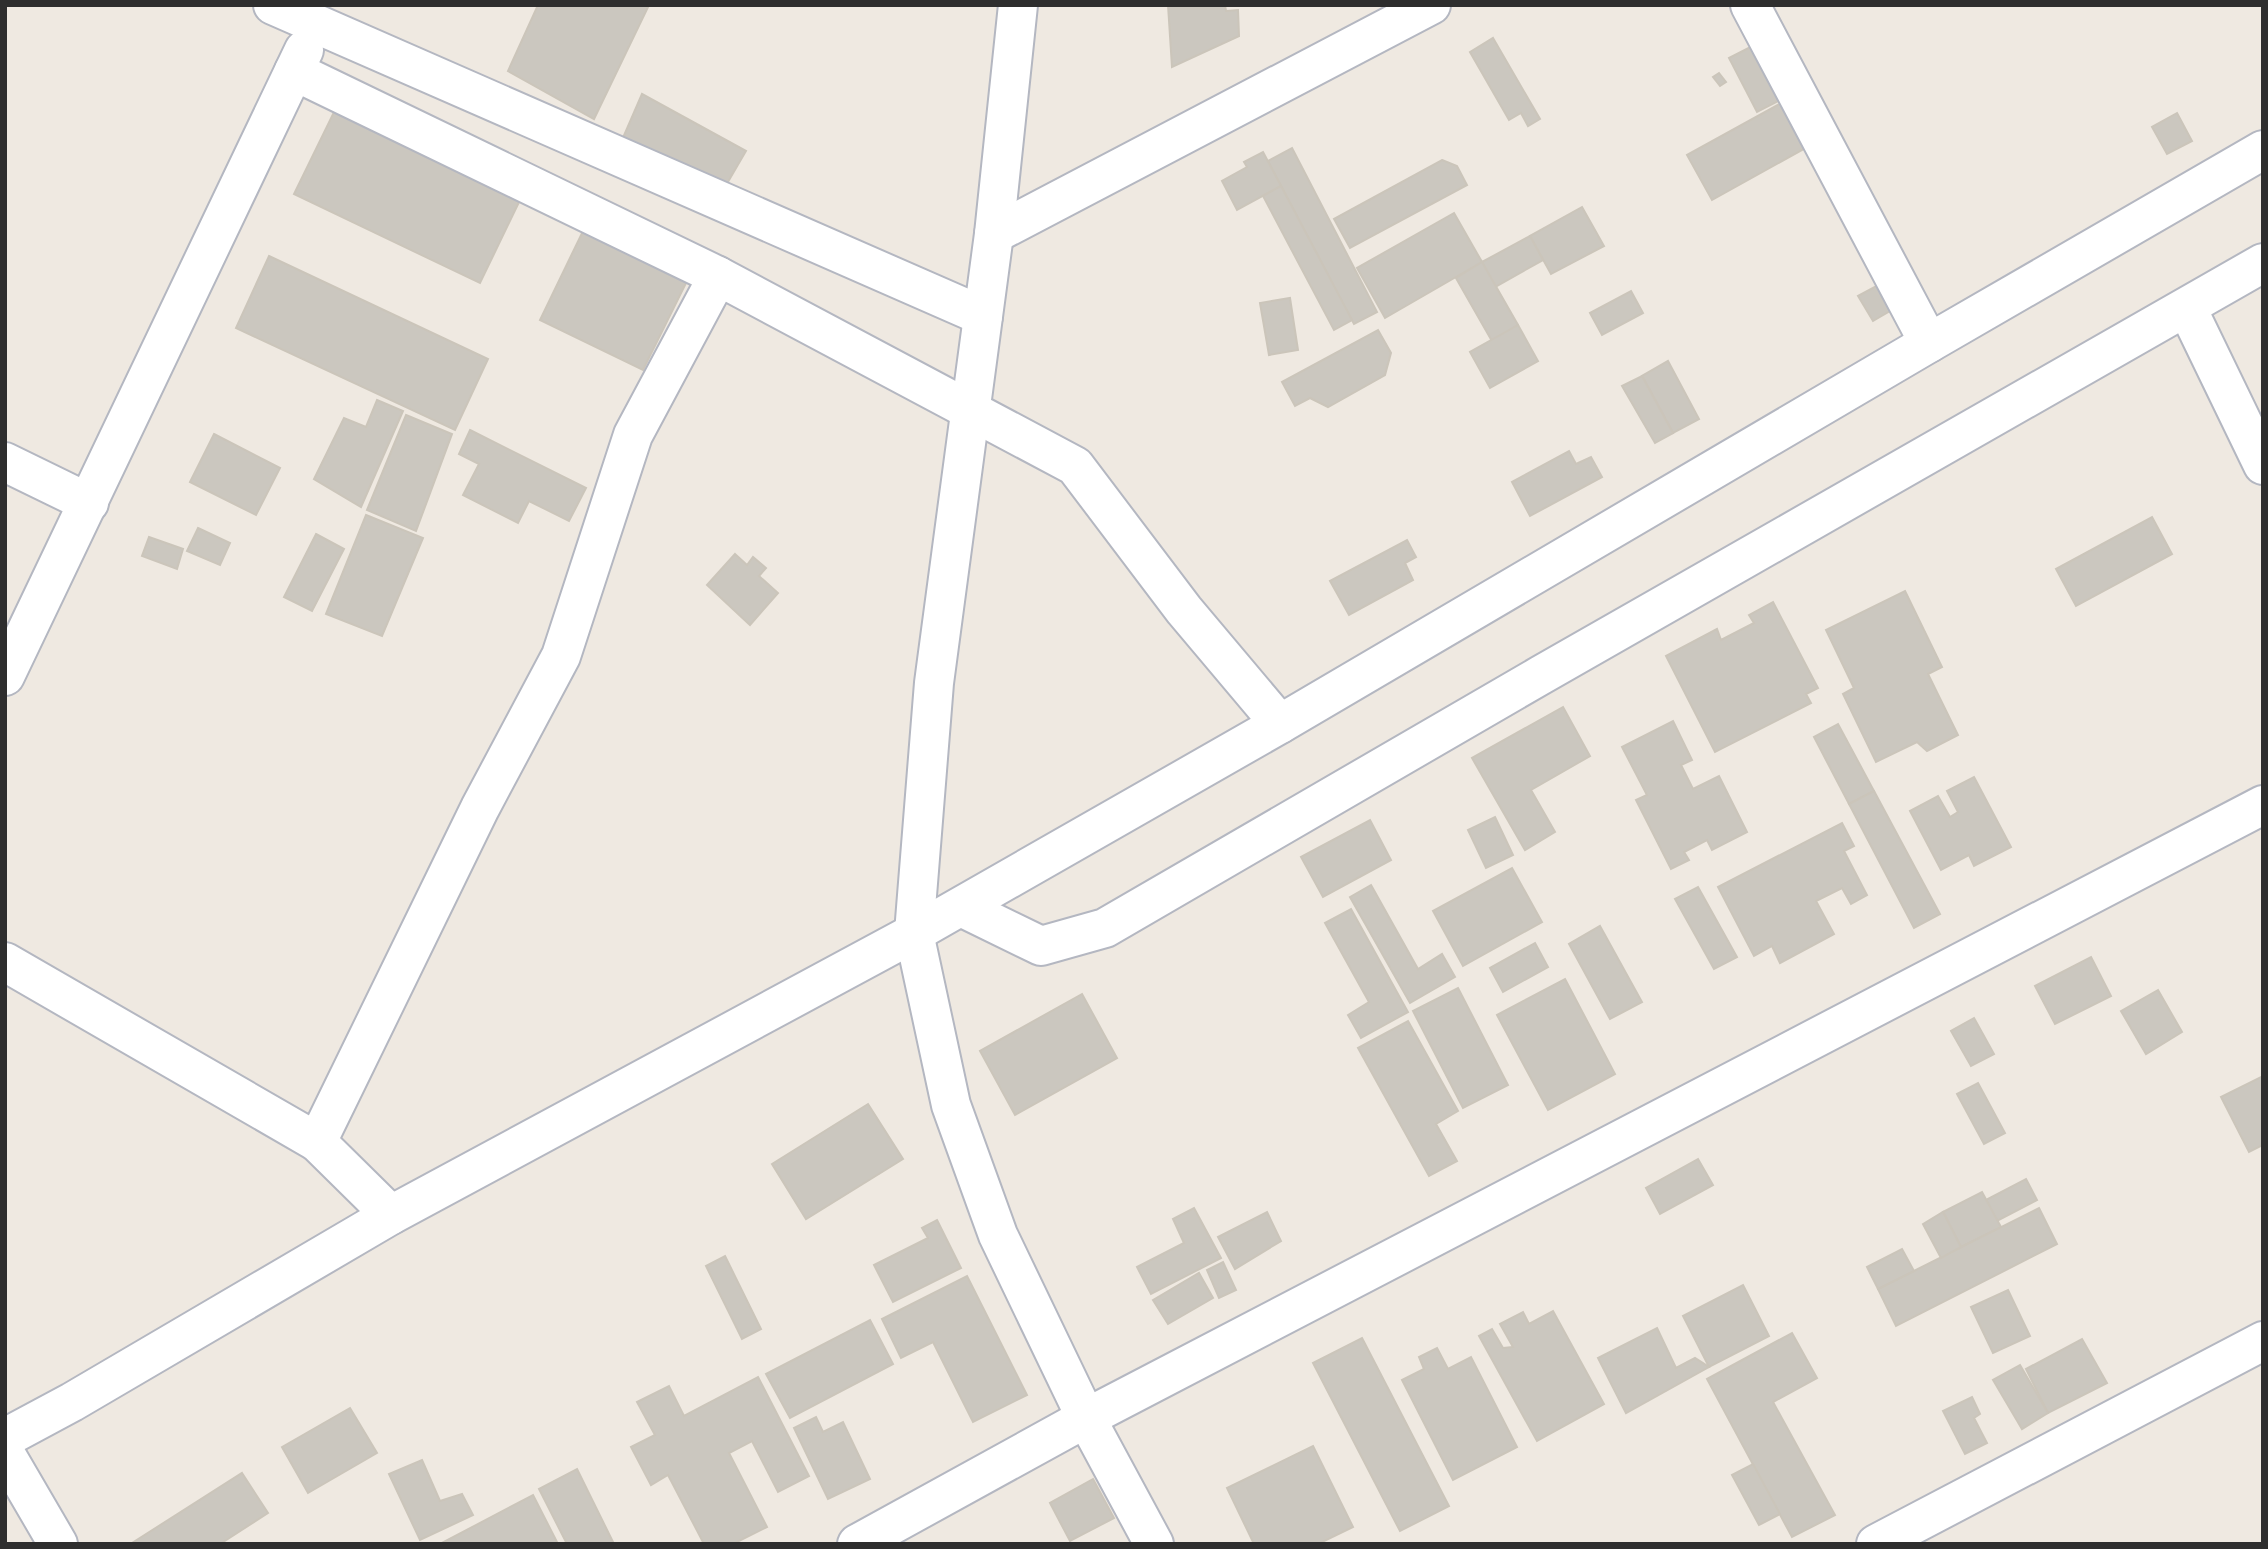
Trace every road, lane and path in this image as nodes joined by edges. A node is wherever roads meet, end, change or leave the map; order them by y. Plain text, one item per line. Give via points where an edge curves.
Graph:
1 (273, 5) edge
2 (1018, 5) edge
3 (1431, 5) edge
4 (1750, 5) edge
5 (321, 14) edge
6 (294, 71) junction
7 (2263, 150) edge
8 (994, 234) junction
9 (2263, 263) edge
10 (718, 276) junction
11 (2186, 308) junction
12 (983, 316) junction
13 (1929, 343) junction
14 (971, 409) junction
15 (5, 462) edge
16 (2263, 465) edge
17 (89, 503) junction
18 (5, 676) edge
19 (1280, 724) junction
20 (2263, 805) edge
21 (961, 907) junction
22 (914, 933) junction
23 (5, 962) edge
24 (317, 1142) junction
25 (391, 1215) junction
26 (2263, 1342) edge
27 (1086, 1418) junction
28 (5, 1438) edge
29 (5, 1453) edge
30 (58, 1544) edge
31 (857, 1544) edge
32 (1154, 1544) edge
33 (1876, 1544) edge

1 - 5 street
2 - 8 street
3 - 8 street
4 - 13 street
5 - 6 street
5 - 12 street
6 - 10 street
6 - 17 street
7 - 13 street
8 - 12 street
9 - 11 street
10 - 14 street
10 - 24 street via 633,435 561,656 480,808
11 - 16 street
11 - 21 street via 1105,928 1041,946
12 - 14 street
13 - 19 street
14 - 19 street via 1075,466 1184,610
14 - 22 street via 934,683
15 - 17 street
17 - 18 street
19 - 21 street
20 - 27 street
21 - 22 street
22 - 25 street
22 - 27 street via 956,1118 998,1235
23 - 24 street
24 - 25 street
25 - 28 street
26 - 33 street
27 - 31 street
27 - 32 street
29 - 30 street

